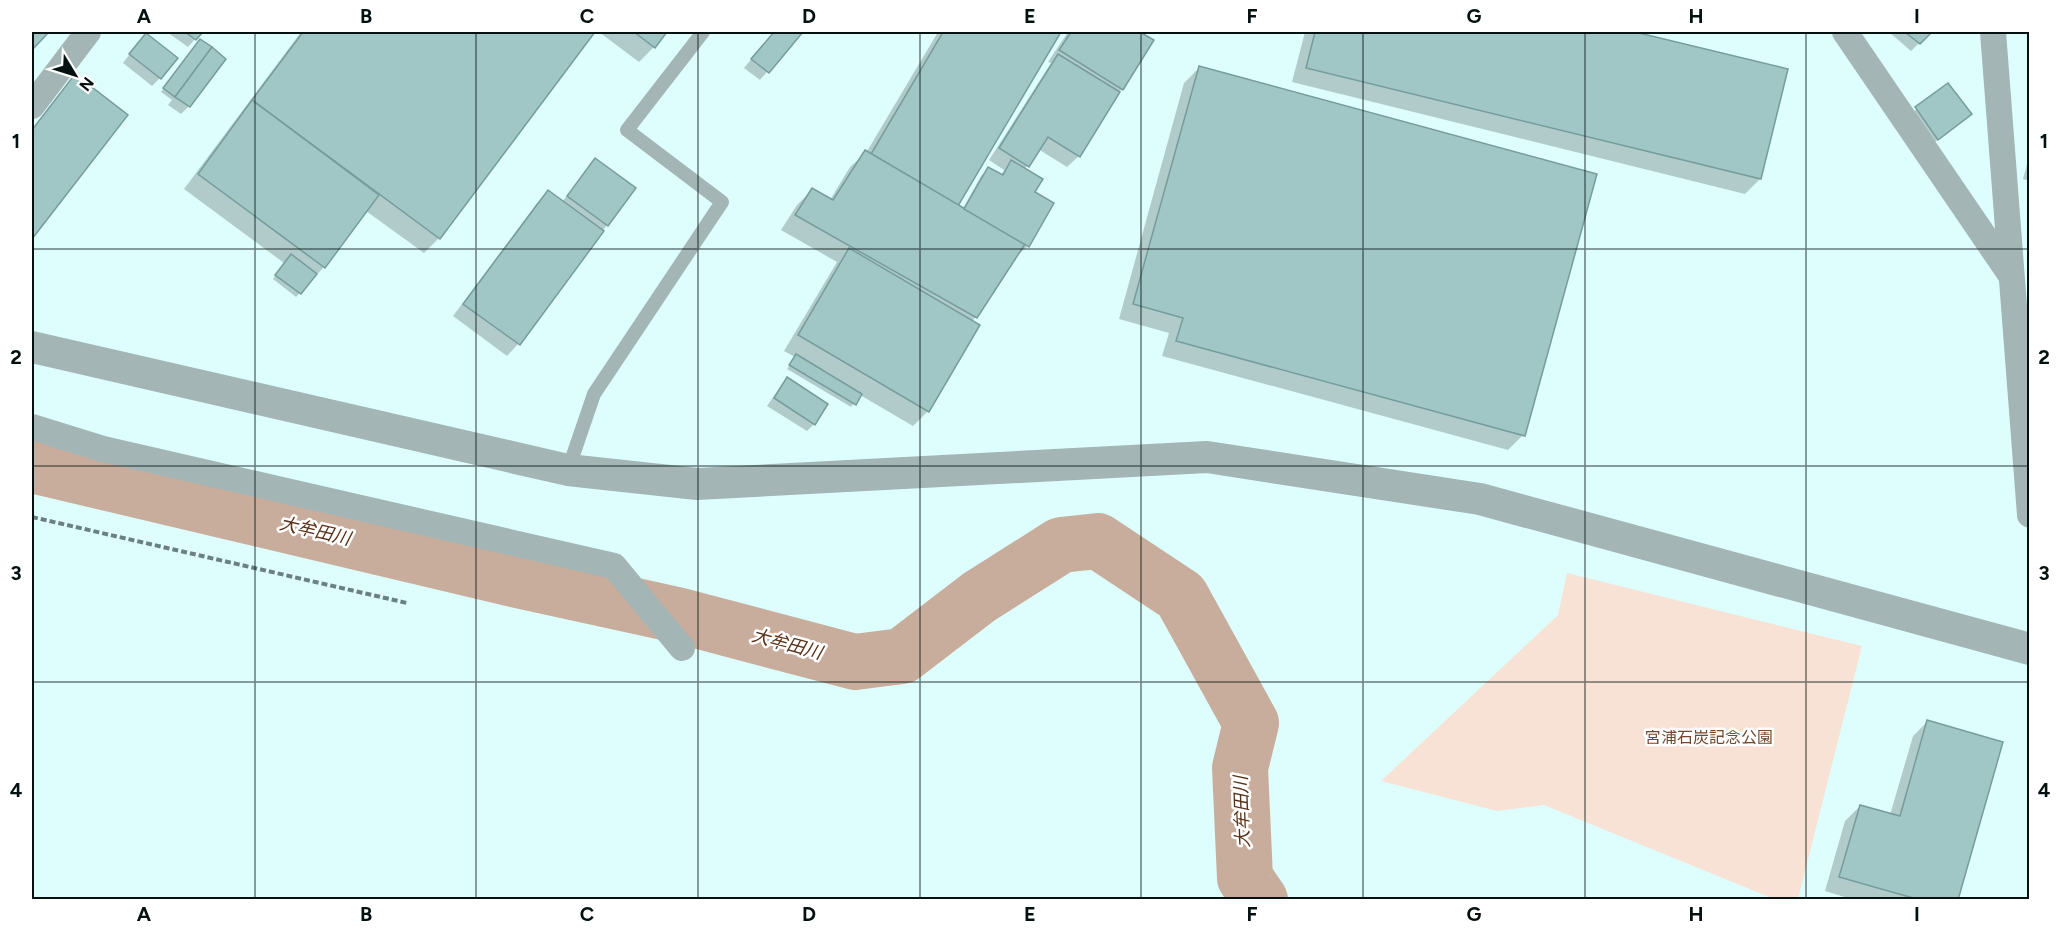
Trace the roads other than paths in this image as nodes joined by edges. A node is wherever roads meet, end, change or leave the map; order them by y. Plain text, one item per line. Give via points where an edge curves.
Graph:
1 (88, 32) edge
2 (703, 32) edge
3 (1845, 32) edge
4 (1993, 32) edge
5 (36, 92) edge
6 (2011, 276) junction
7 (32, 347) edge
8 (32, 427) edge
9 (568, 470) junction
10 (2030, 515) edge
11 (682, 648) dead end
12 (2030, 649) edge

1 - 5 street
2 - 9 lane via 627,130 722,202 594,394
3 - 6 street
4 - 6 street
6 - 10 street
7 - 9 street
8 - 11 street via 103,449 614,566
9 - 12 street via 697,484 1208,456 1480,499

